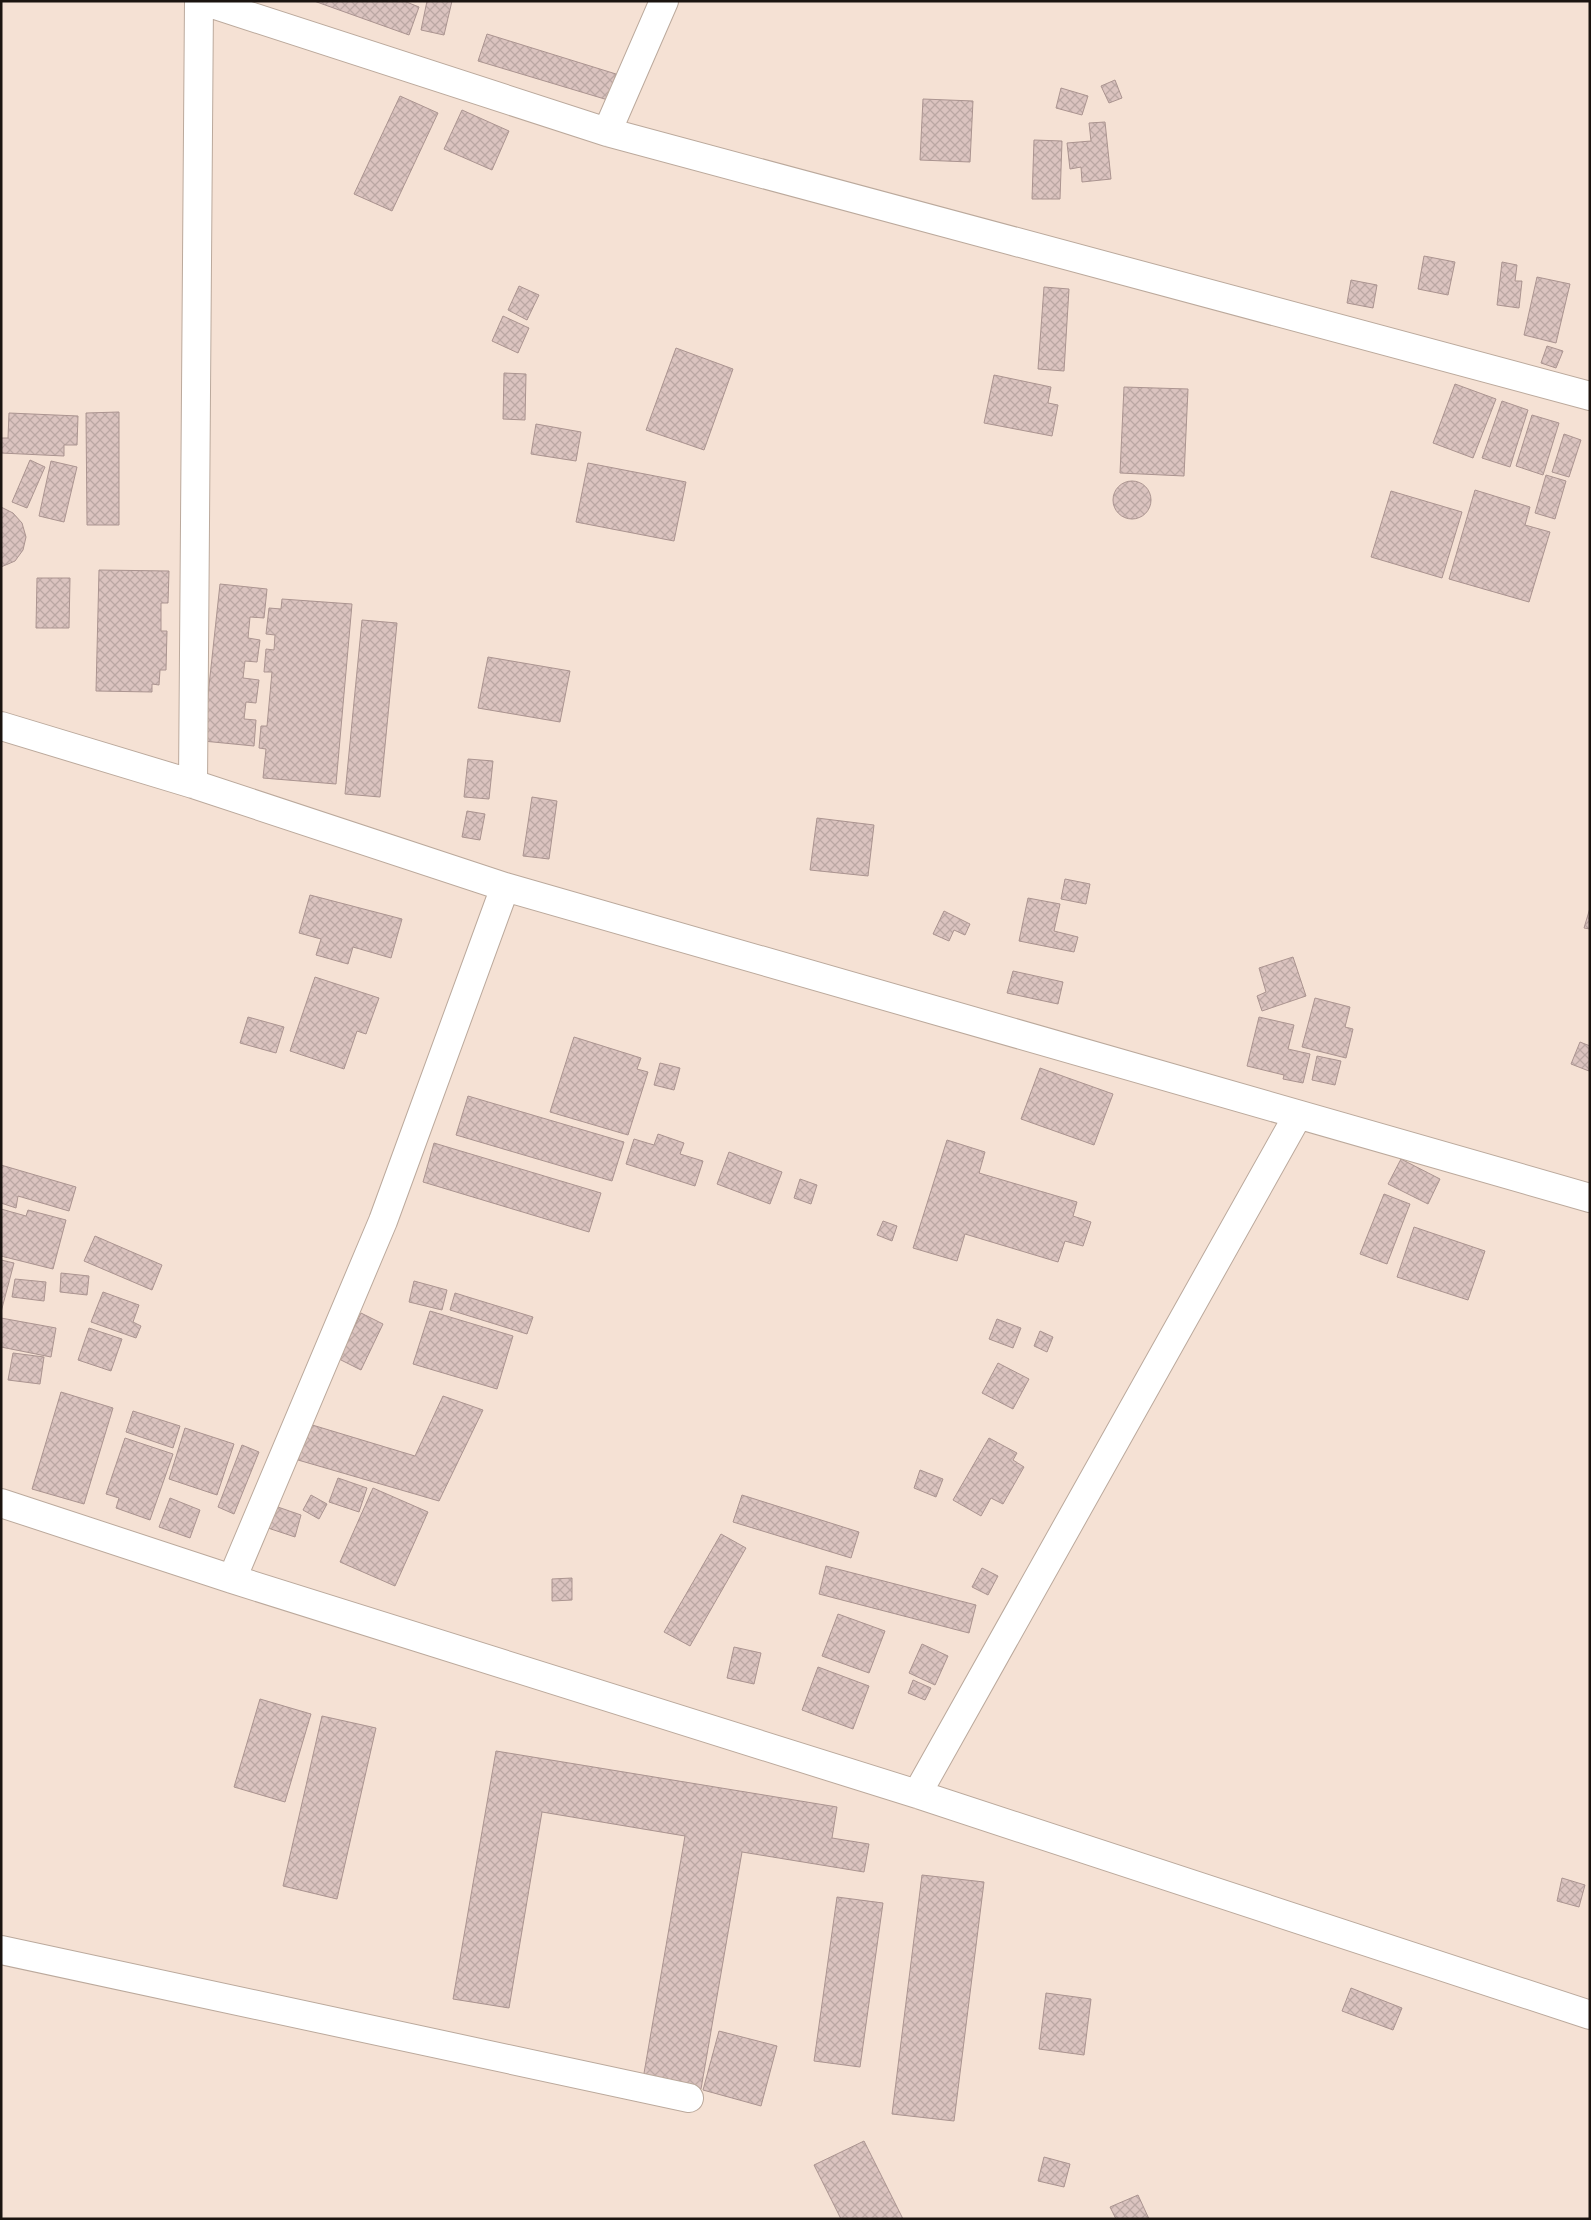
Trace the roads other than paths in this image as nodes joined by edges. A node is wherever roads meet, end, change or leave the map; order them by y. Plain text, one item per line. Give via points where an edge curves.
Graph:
1 (199, 1) edge
2 (204, 1) edge
3 (664, 1) edge
4 (606, 132) junction
5 (1590, 396) edge
6 (1, 726) edge
7 (193, 784) junction
8 (505, 887) junction
9 (1298, 1115) junction
10 (1590, 1198) edge
11 (1, 1503) edge
12 (232, 1579) junction
13 (917, 1794) junction
14 (1, 1950) edge
15 (1590, 2015) edge
16 (689, 2098) dead end

1 - 7 street
2 - 4 street
3 - 4 street
4 - 5 street
6 - 7 street
7 - 8 street
8 - 9 street
8 - 12 street via 383,1221
9 - 10 street
9 - 13 street
11 - 12 street
12 - 13 street
13 - 15 street
14 - 16 street

